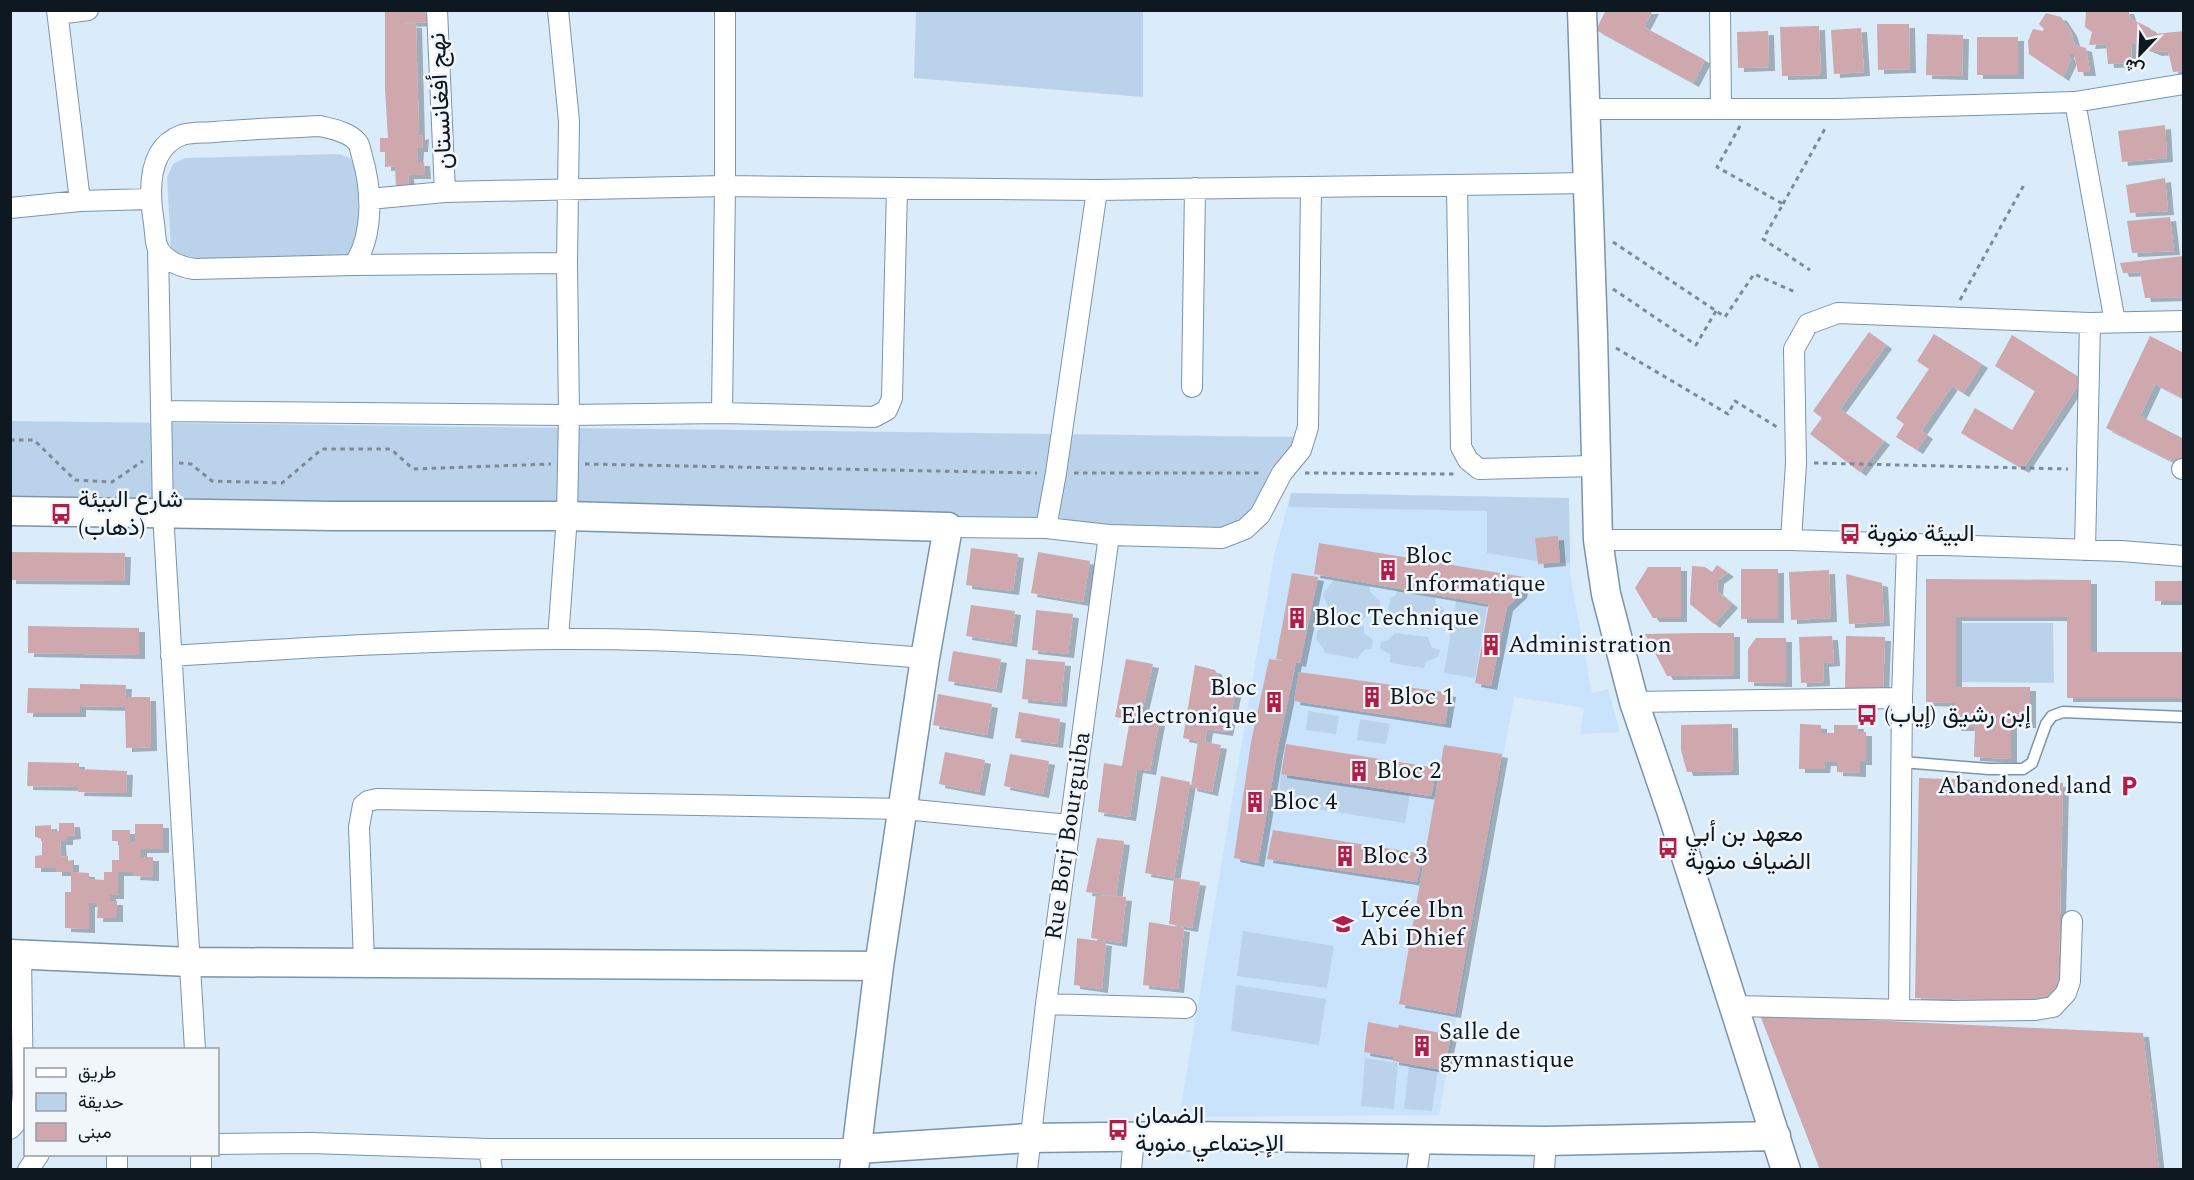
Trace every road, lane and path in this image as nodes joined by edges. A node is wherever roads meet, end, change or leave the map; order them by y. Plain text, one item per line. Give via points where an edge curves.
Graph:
1 (88, 10) edge
2 (436, 10) edge
3 (558, 10) edge
4 (725, 10) edge
5 (1582, 10) edge
6 (1720, 10) edge
7 (57, 12) edge
8 (2184, 84) edge
9 (2075, 102) junction
10 (1586, 109) junction
11 (1721, 109) junction
12 (1750, 109) junction
13 (1836, 110) junction
14 (1589, 183) junction
15 (2025, 183) dead end
16 (1457, 185) junction
17 (725, 186) junction
18 (1311, 187) junction
19 (897, 188) junction
20 (1195, 188) junction
21 (568, 189) junction
22 (1097, 189) junction
23 (445, 192) junction
24 (150, 199) junction
25 (369, 199) junction
26 (80, 201) junction
27 (1783, 204) junction
28 (10, 208) edge
29 (1590, 226) junction
30 (158, 247) junction
31 (567, 263) junction
32 (354, 266) junction
33 (1810, 270) dead end
34 (1592, 275) junction
35 (1795, 292) dead end
36 (1716, 311) junction
37 (1950, 317) junction
38 (2184, 321) edge
39 (2115, 322) junction
40 (2090, 323) junction
41 (1593, 335) junction
42 (1192, 387) dead end
43 (162, 411) junction
44 (722, 413) junction
45 (569, 415) junction
46 (1796, 438) junction
47 (10, 440) edge
48 (161, 462) junction
49 (1796, 463) junction
50 (567, 464) junction
51 (1595, 466) junction
52 (1479, 469) junction
53 (2088, 469) junction
54 (1056, 473) junction
55 (1282, 473) junction
56 (10, 511) edge
57 (163, 513) junction
58 (567, 516) junction
59 (948, 527) junction
60 (1046, 528) junction
61 (1109, 535) junction
62 (1598, 540) junction
63 (1791, 540) junction
64 (1907, 545) junction
65 (2085, 550) junction
66 (2184, 556) edge
67 (558, 639) junction
68 (171, 656) junction
69 (925, 658) junction
70 (1902, 698) junction
71 (1634, 702) junction
72 (2184, 717) edge
73 (1902, 762) junction
74 (904, 809) junction
75 (1069, 825) junction
76 (2072, 921) dead end
77 (16, 955) edge
78 (190, 962) junction
79 (364, 962) junction
80 (879, 966) junction
81 (1046, 1004) junction
82 (1734, 1006) junction
83 (1186, 1008) dead end
84 (1899, 1009) junction
85 (195, 1048) edge
86 (10, 1129) edge
87 (1776, 1136) junction
88 (1029, 1138) junction
89 (1134, 1138) junction
90 (1421, 1140) junction
91 (1546, 1141) junction
92 (219, 1144) edge
93 (489, 1149) junction
94 (38, 1156) edge
95 (856, 1159) edge
96 (28, 1170) edge
97 (492, 1170) edge
98 (1027, 1170) edge
99 (1131, 1170) edge
100 (1417, 1170) edge
101 (1544, 1170) edge
102 (1786, 1170) edge

1 - 7 street
2 - 23 street, نهج أفغانستان
3 - 21 street via 569,122
4 - 17 street
5 - 10 street
6 - 11 street
7 - 26 street
8 - 9 street
9 - 13 street
9 - 39 street
10 - 11 street
10 - 14 street
11 - 12 street
12 - 13 street
12 - 27 path via 1717,167
13 - 27 path
14 - 16 street
14 - 29 street
15 - 37 path
16 - 18 street
16 - 52 street via 1461,447
17 - 19 street
17 - 21 street
17 - 44 street
18 - 20 street
18 - 55 street via 1308,427 1300,450
19 - 22 street
19 - 44 street via 892,398 887,410 874,417
20 - 22 street
20 - 42 street
21 - 23 street
21 - 31 street
22 - 54 street
23 - 25 street
24 - 25 street via 151,176 158,158 167,144 183,135 320,126 340,131 358,142 368,177
24 - 26 street
24 - 30 street
25 - 32 street via 364,242
26 - 28 street
27 - 33 path via 1763,239
29 - 34 street
29 - 36 path
30 - 32 street via 170,261 194,269
30 - 43 street
31 - 32 street
31 - 45 street
34 - 36 path via 1696,345
34 - 41 street
35 - 36 path via 1754,274 1725,317
37 - 40 street
37 - 46 street via 1838,313 1808,324 1794,349
38 - 39 street
39 - 40 street
40 - 53 street
41 - 46 path via 1728,414 1735,401
41 - 51 street
43 - 45 street
43 - 48 street
44 - 45 street
45 - 50 street
46 - 49 street
47 - 48 path via 34,440 75,480 112,482 146,459
48 - 50 path via 191,464 212,481 282,483 322,449 391,449 413,469
48 - 57 street
49 - 53 path
49 - 63 street
50 - 54 path
50 - 58 street
51 - 52 street
51 - 62 street
52 - 55 path via 1451,475
53 - 65 street
54 - 55 path
54 - 60 street
55 - 61 street via 1260,515 1245,529 1222,538
56 - 57 street
57 - 58 street
57 - 68 street
58 - 59 street
58 - 67 street
59 - 60 street
59 - 69 street
60 - 61 street
61 - 75 street, Rue Borj Bourguiba
62 - 63 street
62 - 71 street via 1606,594
63 - 64 street
64 - 65 street
64 - 70 street
65 - 66 street
67 - 68 street
67 - 69 street via 736,643
68 - 78 street
69 - 74 street
70 - 71 street
70 - 73 street
71 - 82 street
72 - 73 lane via 2063,712 2052,716 2046,724 2032,763 2023,769
73 - 84 street
74 - 75 street
74 - 79 street via 368,801 363,805 359,827
74 - 80 street
75 - 81 street, Rue Borj Bourguiba
76 - 84 street via 2070,981 2054,1007
77 - 78 street
77 - 86 street via 23,1094 21,1112
78 - 79 street
78 - 85 street
79 - 80 street
80 - 95 street
81 - 83 street
81 - 88 street, Rue Borj Bourguiba
82 - 84 street
82 - 87 street
87 - 91 street
87 - 102 street
88 - 89 street
88 - 95 street
88 - 98 street, Rue Borj Bourguiba
89 - 90 street
89 - 99 street
90 - 91 street
90 - 100 street
91 - 101 street
92 - 93 street
93 - 95 street
93 - 97 street
94 - 96 street

